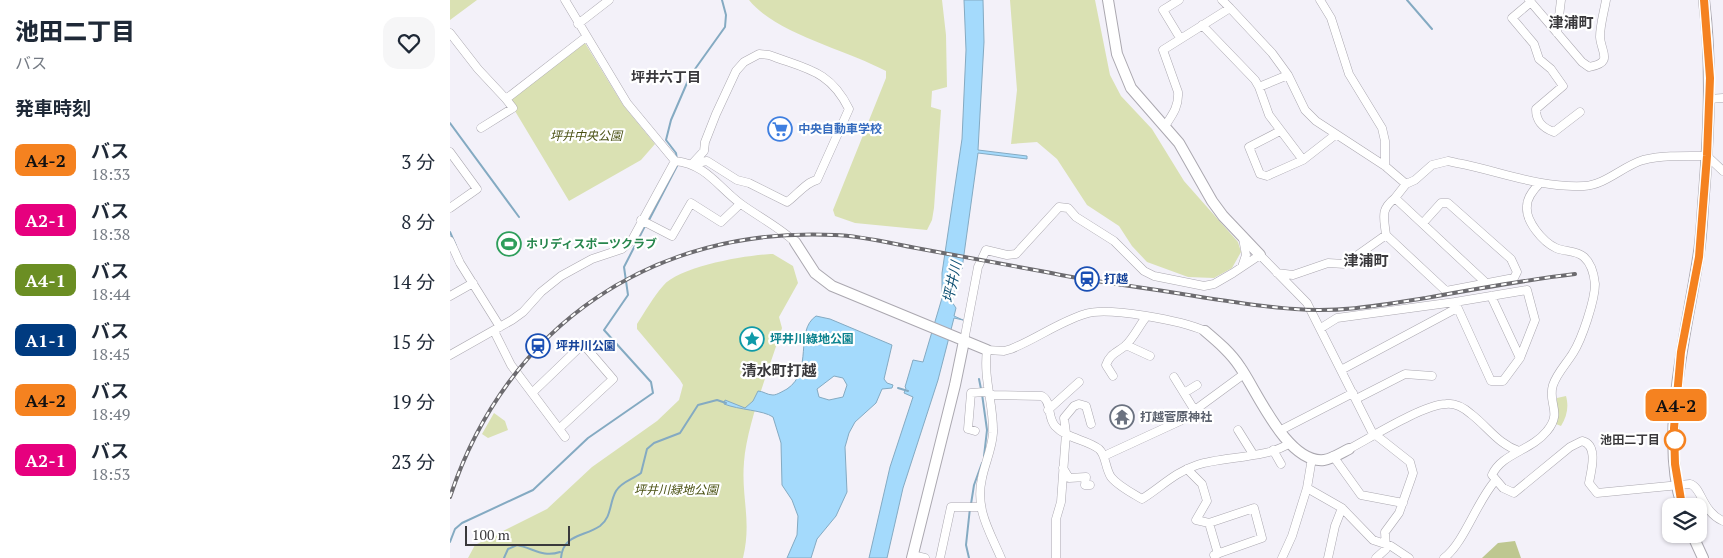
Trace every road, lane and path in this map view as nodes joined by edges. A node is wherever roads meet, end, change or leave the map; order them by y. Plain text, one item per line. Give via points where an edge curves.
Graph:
1 (565, 0) edge
2 (609, 0) edge
3 (1108, 0) edge
4 (1180, 0) edge
5 (1222, 0) edge
6 (1320, 0) edge
7 (1561, 0) edge
8 (1606, 0) edge
9 (1704, 0) edge
10 (1530, 1) edge
11 (1230, 8) junction
12 (578, 24) junction
13 (1202, 25) junction
14 (450, 33) edge
15 (1557, 34) junction
16 (586, 37) junction
17 (1180, 38) junction
18 (1288, 75) junction
19 (1258, 87) junction
20 (1723, 98) edge
21 (506, 99) junction
22 (1710, 99) junction
23 (1580, 112) dead end
24 (1165, 126) junction
25 (481, 128) dead end
26 (1280, 132) junction
27 (1335, 135) junction
28 (450, 152) edge
29 (1707, 156) junction
30 (1303, 160) junction
31 (675, 161) junction
32 (690, 163) junction
33 (1385, 166) junction
34 (1723, 171) edge
35 (1540, 183) junction
36 (1406, 184) junction
37 (1395, 198) junction
38 (740, 204) junction
39 (450, 206) edge
40 (643, 221) junction
41 (1423, 223) junction
42 (1386, 235) junction
43 (1242, 236) junction
44 (450, 241) edge
45 (795, 242) joint
46 (1260, 255) junction
47 (1242, 267) junction
48 (1277, 273) junction
49 (1485, 282) junction
50 (473, 284) junction
51 (450, 296) edge
52 (1491, 296) junction
53 (1456, 305) junction
54 (1146, 317) junction
55 (1321, 328) junction
56 (497, 329) junction
57 (1205, 332) joint
58 (961, 340) junction
59 (1126, 345) junction
60 (987, 350) junction
61 (450, 355) edge
62 (1150, 356) dead end
63 (1520, 358) junction
64 (1342, 370) junction
65 (1244, 374) junction
66 (1113, 376) dead end
67 (1432, 376) dead end
68 (1174, 377) dead end
69 (1079, 382) dead end
70 (1198, 385) dead end
71 (533, 392) junction
72 (984, 392) junction
73 (1184, 393) junction
74 (1355, 396) junction
75 (1048, 410) junction
76 (1195, 411) junction
77 (1091, 424) dead end
78 (560, 428) junction
79 (975, 430) dead end
80 (1238, 430) dead end
81 (1279, 431) junction
82 (1066, 434) junction
83 (1376, 435) junction
84 (565, 436) dead end
85 (1290, 443) junction
86 (1348, 449) joint
87 (1273, 450) junction
88 (1519, 451) junction
89 (1253, 454) junction
90 (1104, 456) junction
91 (1333, 456) junction
92 (1312, 458) junction
93 (1281, 464) dead end
94 (1062, 466) junction
95 (1187, 469) junction
96 (1495, 481) junction
97 (1090, 485) dead end
98 (1678, 486) junction
99 (1307, 488) junction
100 (1680, 498) edge
101 (1403, 503) junction
102 (974, 508) junction
103 (1342, 508) junction
104 (1723, 521) edge
105 (1209, 523) junction
106 (1696, 543) edge
107 (1385, 544) junction
108 (1216, 556) edge
109 (912, 557) edge
110 (925, 558) edge
111 (940, 558) edge
112 (1001, 558) edge
113 (1056, 558) edge
114 (1206, 558) edge
115 (1282, 558) edge
116 (1328, 558) edge
117 (1376, 558) edge
118 (1409, 558) edge
119 (1444, 558) edge
120 (1702, 558) edge

1 - 12 street
2 - 12 street
3 - 24 street via 1117,54 1127,81
4 - 17 street via 1163,10
5 - 11 street
6 - 33 street via 1331,18 1349,74 1382,128
7 - 15 street
8 - 15 street via 1600,38 1605,52 1598,66 1590,67 1582,62
9 - 22 street
10 - 15 street
10 - 23 street via 1512,18 1534,44 1539,59 1563,86 1536,109 1536,118 1545,129 1554,132
11 - 13 street
11 - 18 street
12 - 16 street
13 - 17 street
13 - 19 street
14 - 21 street
16 - 21 street
16 - 31 street via 627,102
17 - 24 street via 1163,50 1179,98 1178,107
18 - 19 street
18 - 27 street via 1305,110
19 - 26 street
20 - 22 street
21 - 25 street via 513,108
22 - 29 street
24 - 43 street via 1212,201
26 - 30 street
26 - 30 street via 1249,146 1260,174 1267,176
27 - 30 street
27 - 33 street
28 - 39 street via 477,189
29 - 34 street
29 - 35 street via 1662,156 1641,161 1585,186
29 - 98 street via 1699,257 1677,387 1674,428
31 - 32 street
31 - 40 street
32 - 32 street via 706,161 737,180 787,202 811,181 817,180 849,109 841,92 826,77 759,54 744,62 736,72 716,114 704,151
32 - 38 street via 710,174
33 - 36 street
35 - 36 street via 1448,161 1432,165 1416,180
35 - 88 street via 1526,206 1531,221 1547,243 1584,256 1592,267 1595,286 1583,332 1552,388 1555,420 1536,442
36 - 37 street
37 - 41 street
37 - 42 street via 1386,206 1384,214
38 - 40 street via 721,222 691,203 672,236
38 - 45 street
40 - 56 street via 632,240 622,249 592,259 561,276 523,312
41 - 49 street
41 - 49 street via 1441,203 1448,203 1511,259 1517,272 1514,278
42 - 48 street via 1345,264 1328,263 1293,275
42 - 49 street via 1446,291
43 - 46 street
43 - 47 street via 1246,255
44 - 50 street
45 - 58 street via 815,273 832,286
46 - 47 street
46 - 48 street
47 - 58 street via 1214,284 1204,286 1154,276 1144,271 1114,241 1076,217 1068,208 1059,208 1016,254 1007,256 986,250 978,267
48 - 55 street via 1307,303
50 - 51 street
50 - 56 street
52 - 53 street
52 - 63 street
52 - 63 street via 1527,290 1535,320
53 - 55 street via 1338,318
53 - 63 street via 1491,381 1503,381
53 - 64 street
54 - 57 street
54 - 59 street
54 - 60 street via 1101,311 1086,313 1004,351
55 - 64 street
56 - 61 street
56 - 71 street via 511,366
57 - 65 street via 1222,345
58 - 60 street
58 - 109 street via 955,385
59 - 62 street
59 - 66 street via 1108,360 1106,365
60 - 72 street
64 - 74 street
65 - 76 street
65 - 81 street
67 - 74 street via 1405,374
68 - 73 street
69 - 75 street
70 - 73 street
71 - 78 street
71 - 78 street via 583,344 603,365 613,379
72 - 75 street via 1042,396 1048,403
72 - 79 street via 971,394 968,429
72 - 102 street via 993,433
73 - 76 street
74 - 81 street
74 - 83 street
75 - 82 street via 1053,424
76 - 90 street
77 - 82 street via 1086,406 1078,404 1064,418
78 - 84 street
80 - 89 street
81 - 85 street
82 - 90 street via 1096,447
82 - 94 street
83 - 86 street
83 - 88 street via 1424,410 1455,404 1472,414 1501,442
83 - 101 street via 1410,462 1412,472
85 - 87 street
85 - 92 street
86 - 91 street
87 - 89 street
87 - 93 street
88 - 96 street via 1497,466 1492,475
89 - 95 street
90 - 95 street via 1113,480 1142,500 1163,482
91 - 92 street via 1324,460
91 - 101 street via 1361,495
92 - 99 street
94 - 97 street via 1069,478 1086,477 1085,485
94 - 113 street via 1056,519
95 - 105 street via 1202,484 1207,501 1196,520
96 - 98 street via 1514,493 1570,447 1582,441 1587,442 1592,450 1590,484 1597,493
96 - 119 street via 1476,506 1454,550
98 - 100 street
98 - 104 street via 1694,485 1707,511
99 - 103 street
99 - 115 street
101 - 107 street via 1385,532
102 - 111 street via 951,507
102 - 112 street
103 - 107 street via 1373,540
103 - 116 street
105 - 108 street
105 - 108 street via 1254,508 1262,535 1258,542
106 - 120 street
107 - 117 street via 1383,552
107 - 118 street
108 - 114 street
109 - 110 street

